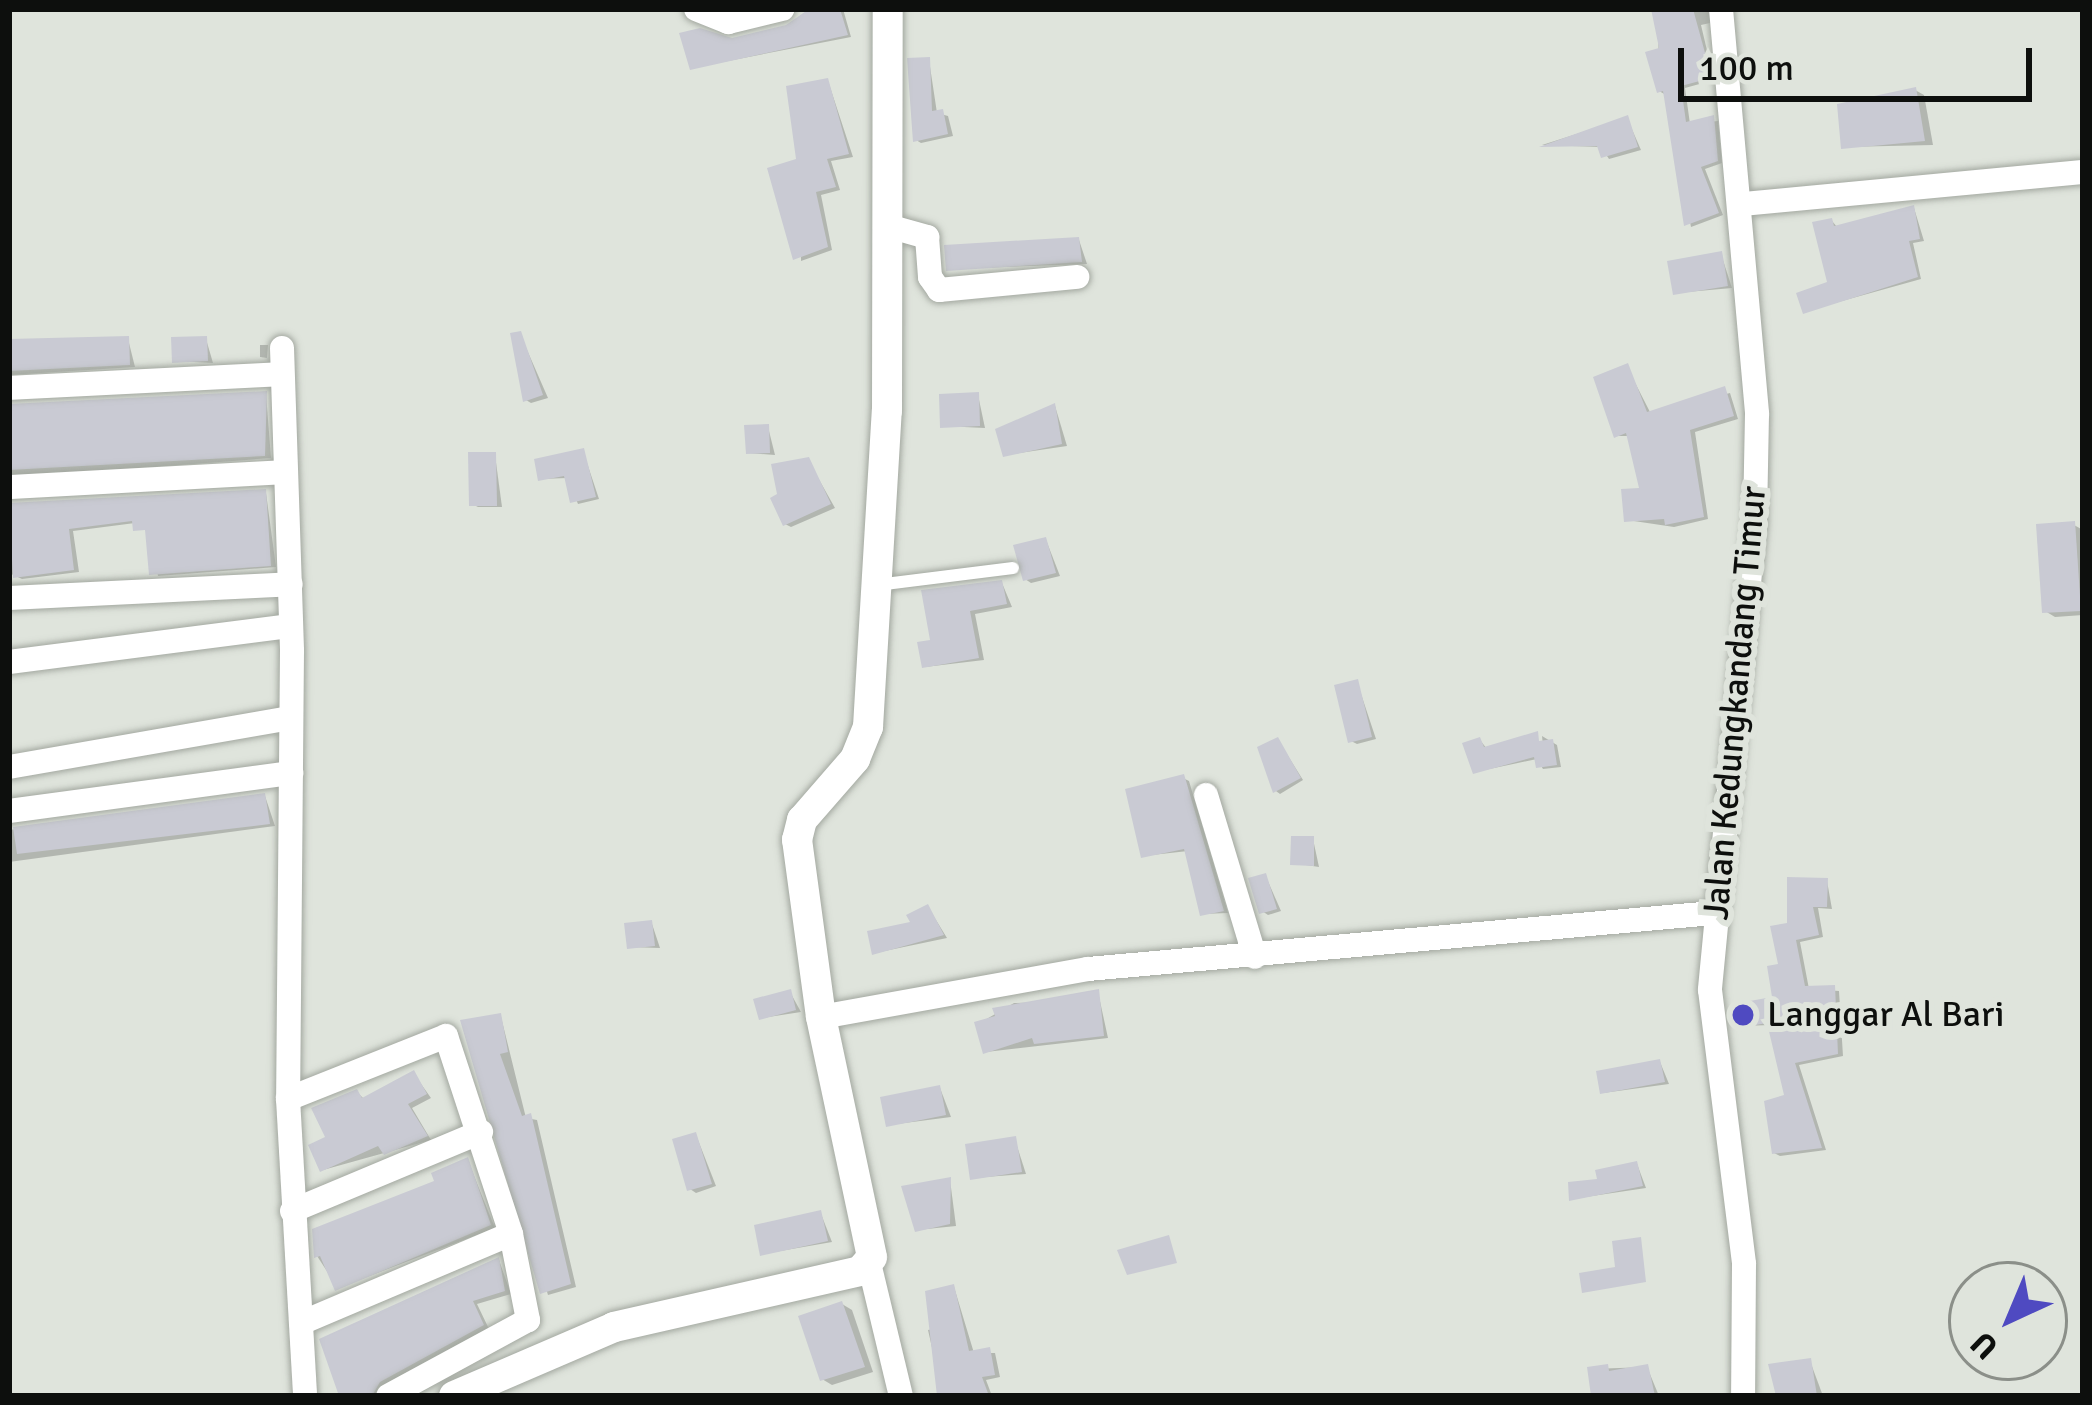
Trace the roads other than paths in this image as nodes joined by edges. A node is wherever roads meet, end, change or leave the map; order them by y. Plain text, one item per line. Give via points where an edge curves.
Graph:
1 (696, 9) edge
2 (782, 9) edge
3 (888, 9) edge
4 (1721, 9) edge
5 (2083, 172) edge
6 (1743, 204) junction
7 (888, 226) junction
8 (1077, 277) dead end
9 (9, 388) edge
10 (284, 472) junction
11 (9, 487) edge
12 (1013, 568) dead end
13 (291, 584) junction
14 (875, 585) junction
15 (9, 598) edge
16 (291, 626) junction
17 (9, 662) edge
18 (291, 718) junction
19 (9, 767) edge
20 (291, 773) junction
21 (1206, 795) dead end
22 (9, 811) edge
23 (1713, 913) junction
24 (1255, 957) junction
25 (821, 1017) junction
26 (288, 1099) junction
27 (481, 1132) junction
28 (292, 1211) junction
29 (511, 1234) junction
30 (869, 1262) junction
31 (301, 1323) junction
32 (305, 1396) edge
33 (388, 1396) edge
34 (454, 1396) edge
35 (901, 1396) edge
36 (1743, 1396) edge

1 - 2 street via 728,22
3 - 7 street
4 - 6 street, Jalan Kedungkandang Timur
5 - 6 street
6 - 23 street, Jalan Kedungkandang Timur via 1757,484
7 - 8 street via 927,237 939,290
7 - 14 street
9 - 10 street via 282,361
10 - 11 street
10 - 13 street
12 - 14 lane
13 - 15 street
13 - 16 street
14 - 25 street via 863,747 802,820 796,840
16 - 17 street
16 - 18 street
18 - 19 street
18 - 20 street
20 - 22 street
20 - 26 street
21 - 24 street
23 - 24 street
23 - 36 street, Jalan Kedungkandang Timur via 1717,1073 1744,1264
24 - 25 street via 1088,969
25 - 30 street via 873,1244
26 - 27 street via 445,1035
26 - 28 street
27 - 28 street
27 - 29 street
28 - 31 street
29 - 31 street
29 - 33 street via 528,1320
30 - 34 street via 860,1271 614,1327
30 - 35 street
31 - 32 street

